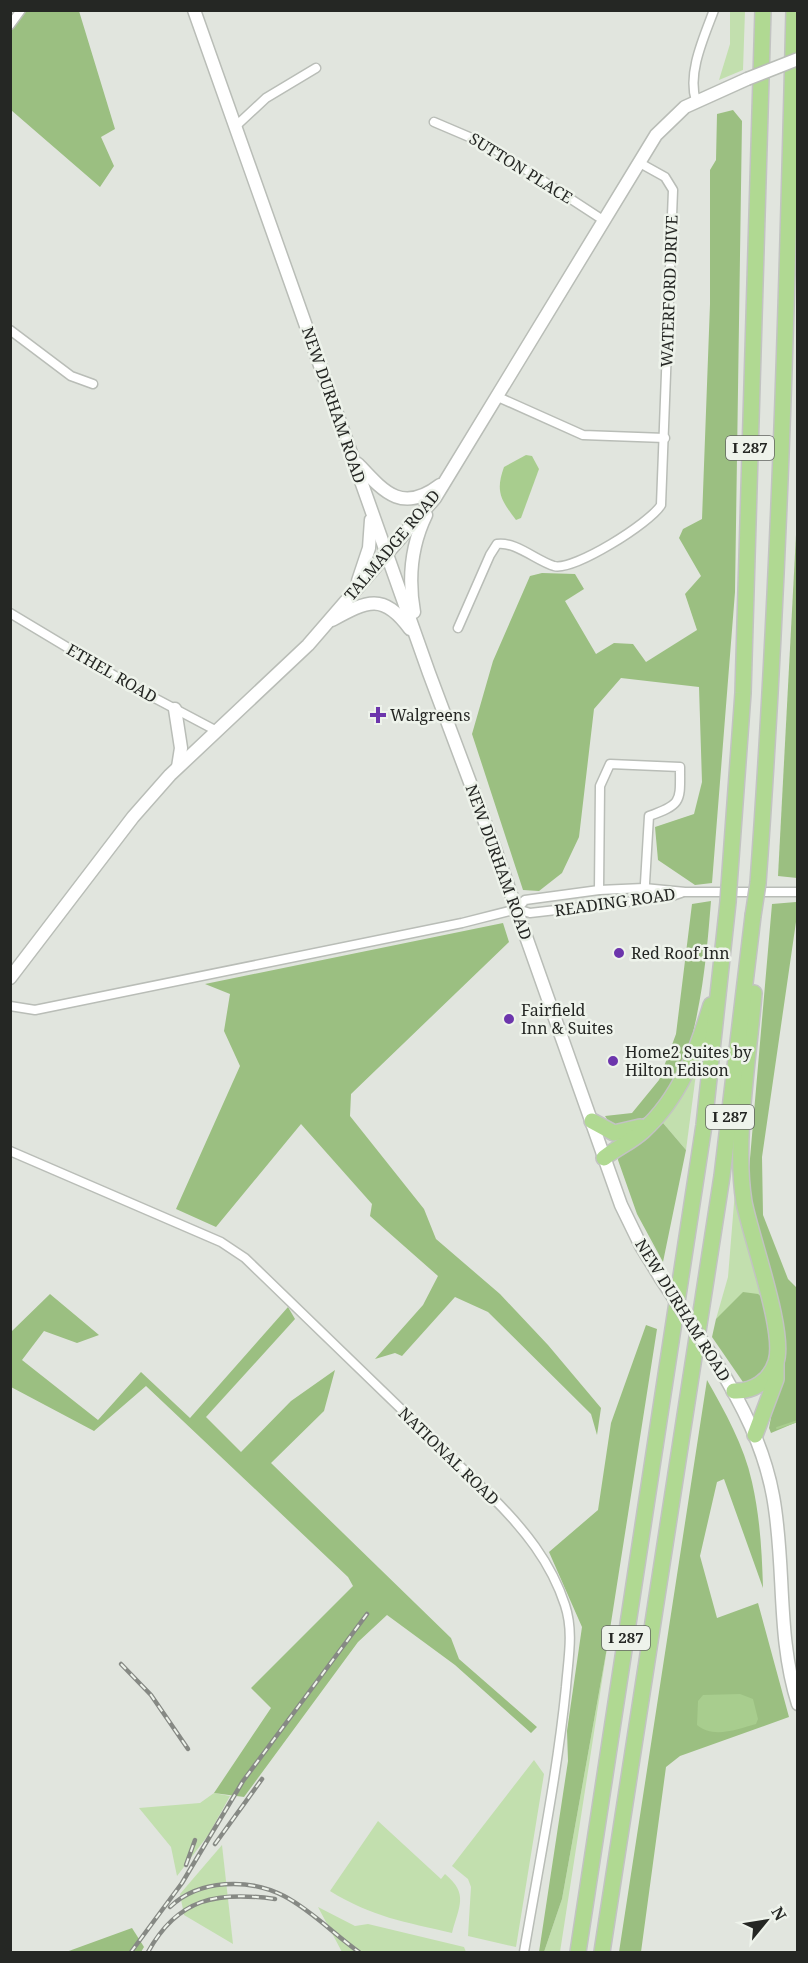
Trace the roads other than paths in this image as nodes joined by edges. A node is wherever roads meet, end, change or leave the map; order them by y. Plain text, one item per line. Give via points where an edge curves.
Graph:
1 (21, 10) edge
2 (194, 10) edge
3 (714, 10) edge
4 (763, 10) edge
5 (794, 10) edge
6 (10, 25) edge
7 (798, 59) edge
8 (316, 68) dead end
9 (696, 100) junction
10 (434, 122) dead end
11 (237, 125) junction
12 (638, 162) junction
13 (603, 220) junction
14 (10, 330) edge
15 (93, 384) dead end
16 (498, 397) junction
17 (665, 438) junction
18 (354, 459) junction
19 (446, 481) junction
20 (435, 498) junction
21 (371, 510) junction
22 (386, 553) junction
23 (354, 590) junction
24 (10, 612) edge
25 (325, 624) junction
26 (458, 628) dead end
27 (419, 643) junction
28 (175, 709) junction
29 (215, 730) junction
30 (178, 767) junction
31 (644, 888) junction
32 (599, 890) junction
33 (685, 892) junction
34 (798, 892) edge
35 (644, 900) junction
36 (517, 909) junction
37 (753, 924) junction
38 (722, 968) junction
39 (10, 978) edge
40 (10, 1006) edge
41 (653, 1120) junction
42 (592, 1121) junction
43 (10, 1151) edge
44 (604, 1158) junction
45 (776, 1362) junction
46 (734, 1390) junction
47 (755, 1436) junction
48 (796, 1697) edge
49 (524, 1953) edge
50 (578, 1953) edge
51 (602, 1953) edge

1 - 6 street
2 - 11 main road, NEW DURHAM ROAD
3 - 9 street via 697,61 693,91
4 - 38 highway, I 287, bridge via 743,693
5 - 37 highway, I 287, bridge via 781,493 771,696
7 - 9 main road, TALMADGE ROAD, bridge
8 - 11 street via 266,98
9 - 12 main road, TALMADGE ROAD via 676,113
10 - 13 street, SUTTON PLACE via 488,145
11 - 18 main road, NEW DURHAM ROAD
12 - 13 main road, TALMADGE ROAD
12 - 17 street, WATERFORD DRIVE via 665,177 673,190
13 - 16 main road, TALMADGE ROAD
14 - 15 street via 71,376
16 - 17 street via 583,435
16 - 19 main road, TALMADGE ROAD
17 - 26 street, WATERFORD DRIVE via 663,498 652,518 570,566 555,566 507,544 497,544
18 - 19 main road via 384,492 402,499 420,496
18 - 21 main road, NEW DURHAM ROAD
19 - 20 main road, TALMADGE ROAD
20 - 22 main road, TALMADGE ROAD
20 - 27 main road via 420,528 411,563 411,599
21 - 22 main road, NEW DURHAM ROAD
21 - 23 main road via 369,548
22 - 23 main road, TALMADGE ROAD
22 - 27 main road, NEW DURHAM ROAD
23 - 25 main road, TALMADGE ROAD
24 - 28 street, ETHEL ROAD
25 - 27 main road via 365,603 376,603 399,614
25 - 29 main road, TALMADGE ROAD via 265,686
27 - 36 main road, NEW DURHAM ROAD
28 - 29 street, ETHEL ROAD
28 - 30 main road via 181,748
29 - 30 main road, TALMADGE ROAD
30 - 39 main road, TALMADGE ROAD via 133,817
31 - 32 street, READING ROAD
31 - 32 street via 649,816 671,808 680,798 680,767 610,764 600,786
31 - 33 street, READING ROAD
31 - 35 street
32 - 36 street, READING ROAD via 525,900
33 - 34 street
33 - 35 street, READING ROAD
35 - 36 street, READING ROAD via 530,913
36 - 40 street via 35,1010
36 - 42 main road, NEW DURHAM ROAD
37 - 45 highway via 759,941 741,1168 749,1227 774,1321
37 - 51 highway, I 287 via 722,1176
38 - 41 highway via 689,1067
38 - 50 highway, I 287 via 683,1270
41 - 42 highway via 619,1133
41 - 44 highway
42 - 44 main road, NEW DURHAM ROAD
43 - 49 street, NATIONAL ROAD via 221,1242 245,1258 492,1497 540,1551 566,1607 570,1638 562,1722
44 - 46 main road, NEW DURHAM ROAD, bridge via 629,1222
45 - 46 highway via 761,1384 750,1390
45 - 47 highway via 776,1379
46 - 47 main road, NEW DURHAM ROAD
47 - 48 main road, NEW DURHAM ROAD via 773,1496 785,1659

